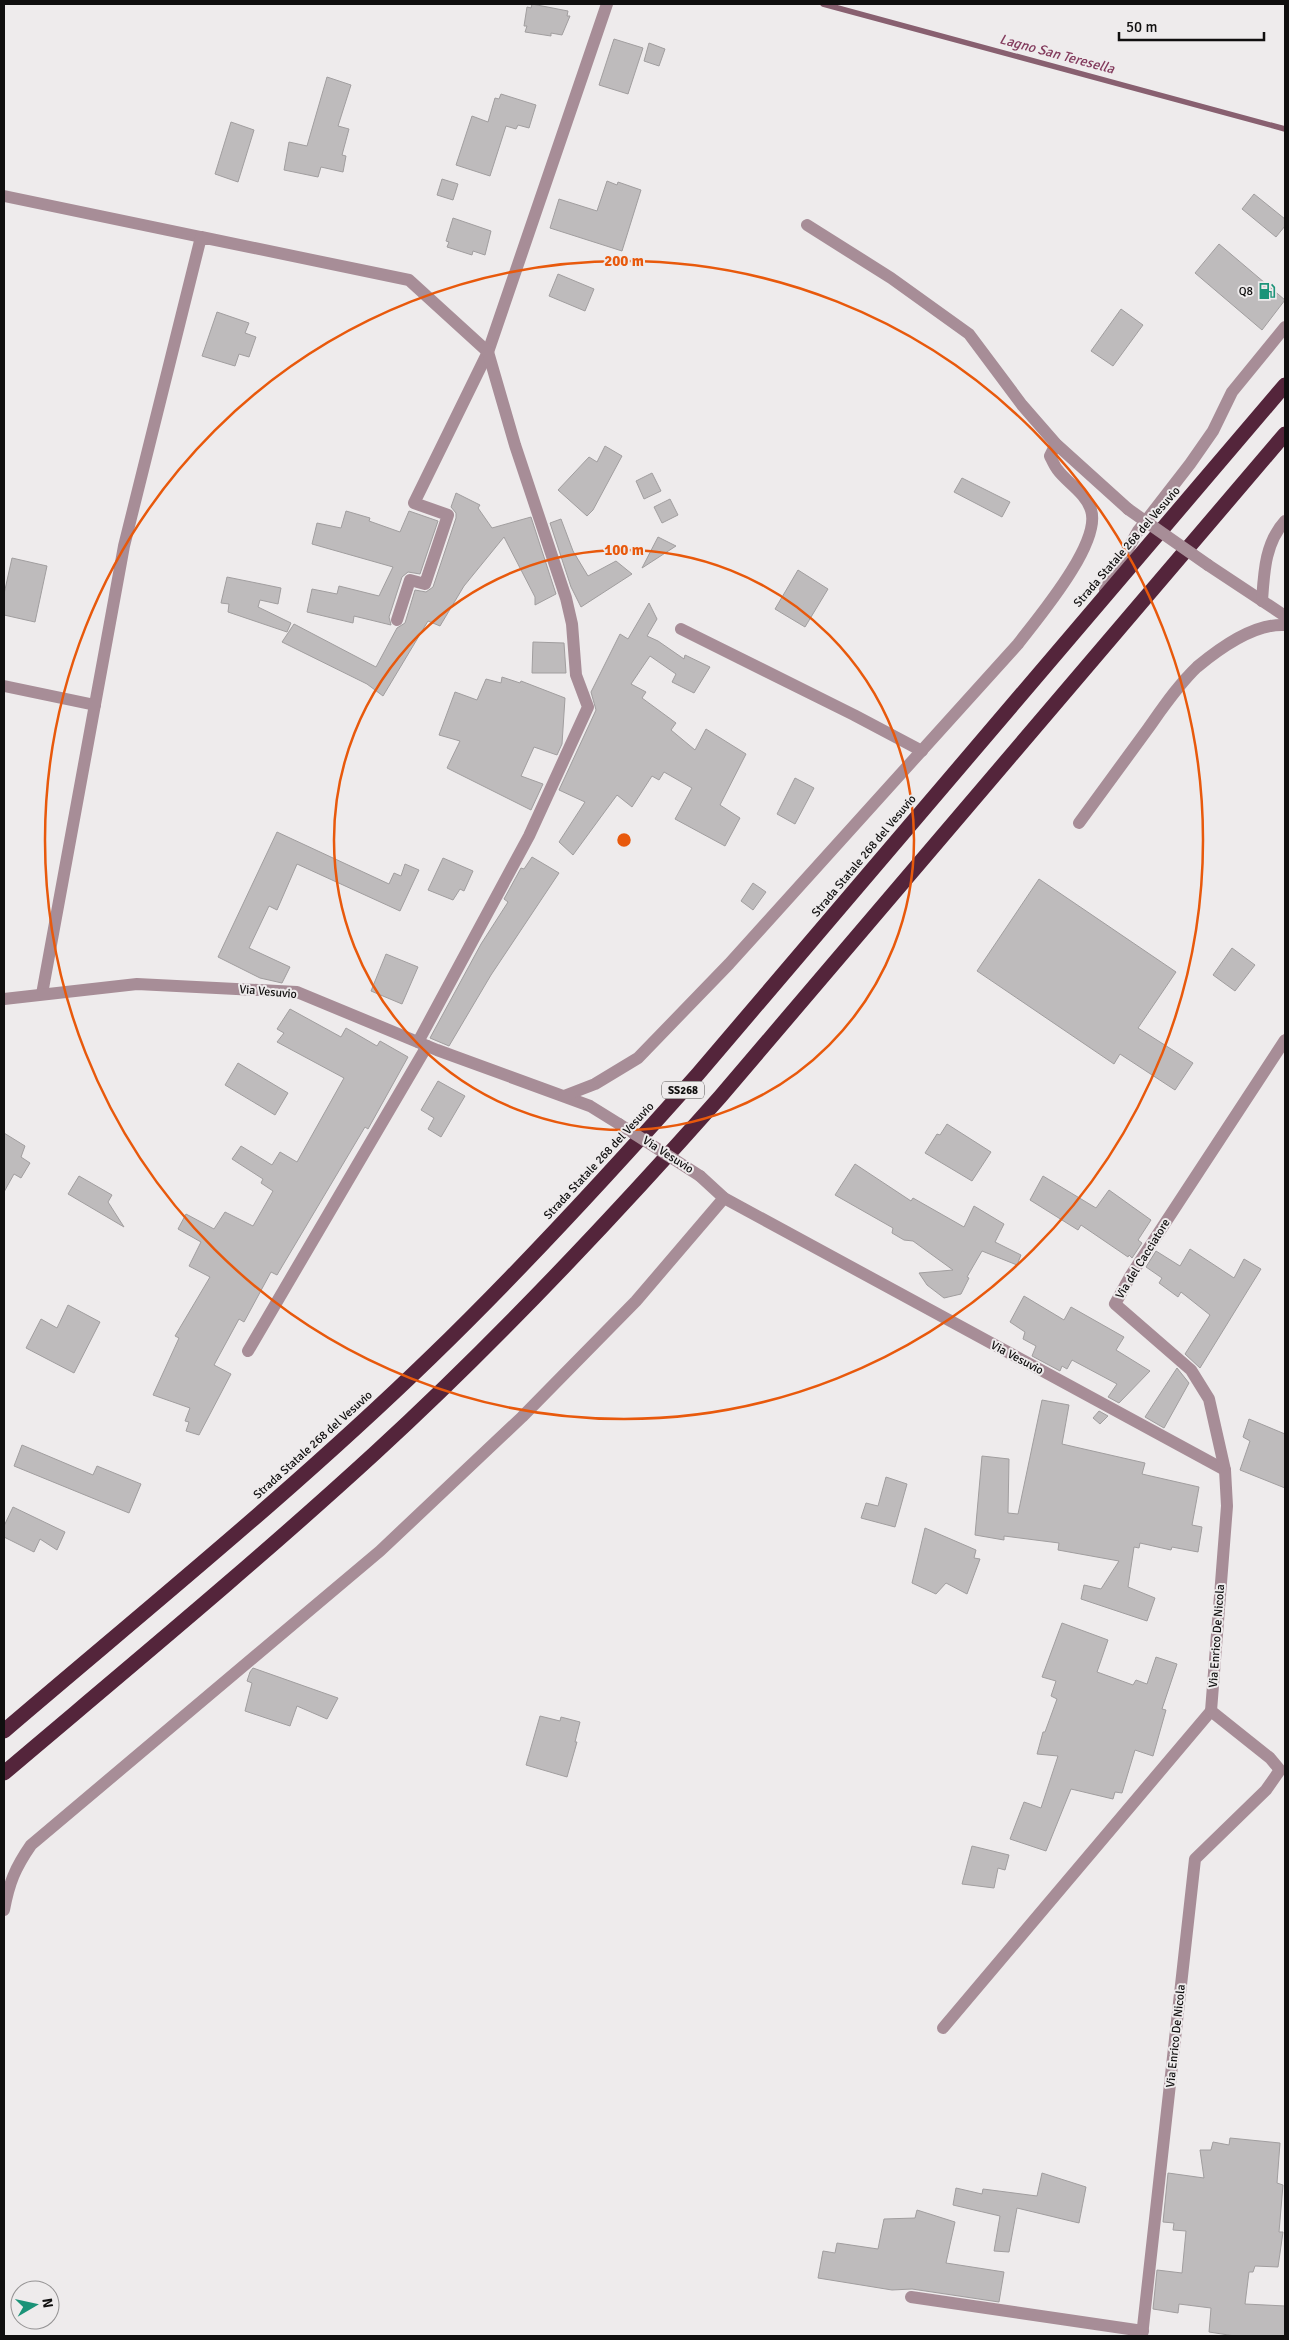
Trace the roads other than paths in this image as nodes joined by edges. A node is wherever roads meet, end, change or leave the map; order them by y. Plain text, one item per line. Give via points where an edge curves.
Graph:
1 (607, 4) edge
2 (4, 196) edge
3 (807, 225) dead end
4 (201, 237) junction
5 (1285, 328) edge
6 (488, 352) junction
7 (1285, 385) edge
8 (1285, 434) edge
9 (1056, 444) junction
10 (1285, 521) edge
11 (1262, 600) junction
12 (1094, 610) junction
13 (1285, 616) edge
14 (396, 620) dead end
15 (1285, 625) edge
16 (681, 629) dead end
17 (4, 686) edge
18 (95, 705) junction
19 (922, 751) junction
20 (1079, 823) dead end
21 (42, 994) junction
22 (4, 999) edge
23 (1285, 1040) edge
24 (422, 1044) junction
25 (564, 1096) junction
26 (724, 1198) junction
27 (248, 1351) dead end
28 (1225, 1470) junction
29 (1215, 1714) junction
30 (4, 1731) edge
31 (1283, 1766) edge
32 (4, 1773) edge
33 (4, 1910) edge
34 (942, 2028) dead end
35 (912, 2297) dead end
36 (1143, 2334) edge

1 - 6 street
2 - 4 street
3 - 9 street via 891,278 969,334
4 - 6 street via 409,280
4 - 18 street via 124,546
5 - 12 street via 1232,392 1213,431 1138,531
6 - 14 street via 414,503 448,515 425,584 410,580
6 - 24 street via 515,446 566,598 572,624 576,675 588,707 529,836
7 - 12 highway, Strada Statale 268 del Vesuvio / SS268
8 - 32 highway, SS268 via 726,1090 545,1288 375,1453
9 - 11 street, bridge via 1128,509
9 - 19 street via 1050,456 1057,470 1076,487 1091,511 1090,536 1060,590 1024,637
10 - 11 street via 1267,556
11 - 13 street
12 - 30 highway, Strada Statale 268 del Vesuvio / SS268 via 698,1074 523,1264 356,1428
15 - 20 street via 1266,626 1253,631 1216,652 1196,668 1170,698
16 - 19 street
17 - 18 street
18 - 21 street
19 - 25 street via 729,964 638,1058 595,1084
21 - 22 street, Via Vesuvio
21 - 24 street, Via Vesuvio via 137,984 297,992
23 - 28 street, Via del Cacciatore via 1115,1304 1191,1370 1209,1399
24 - 25 street, Via Vesuvio
24 - 27 street
25 - 26 street, Via Vesuvio, bridge via 590,1106 619,1124 700,1176
26 - 28 street, Via Vesuvio
26 - 33 street via 630,1307 522,1417 394,1538 31,1845 15,1867
28 - 29 street, Via Enrico De Nicola via 1227,1506
29 - 31 street, Via Enrico De Nicola
29 - 34 street
31 - 36 street, Via Enrico De Nicola via 1266,1790 1195,1859
35 - 36 street

